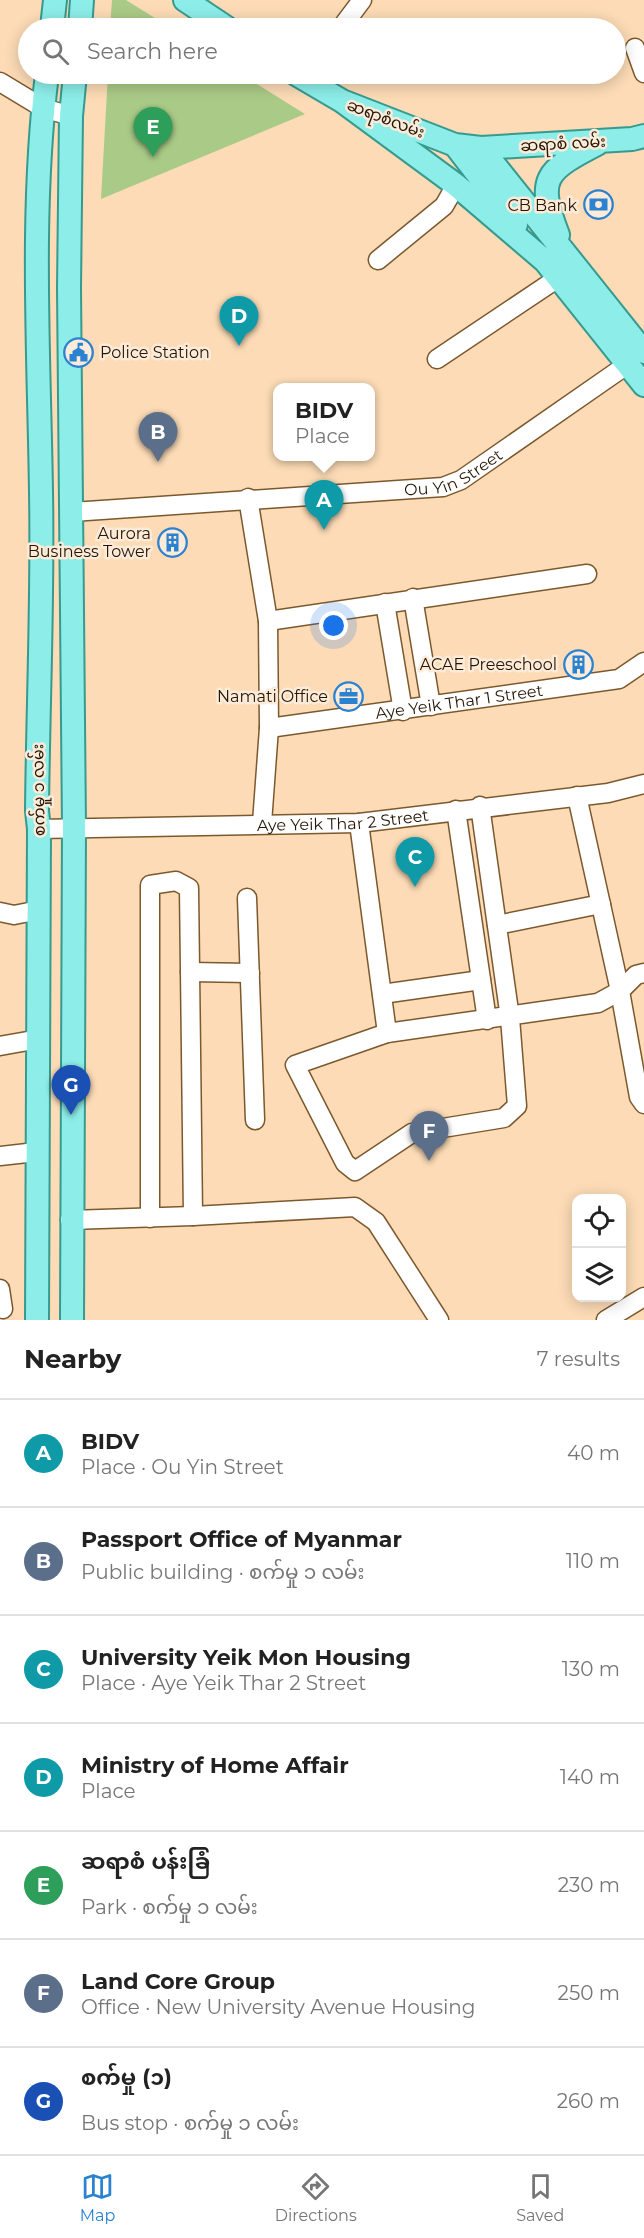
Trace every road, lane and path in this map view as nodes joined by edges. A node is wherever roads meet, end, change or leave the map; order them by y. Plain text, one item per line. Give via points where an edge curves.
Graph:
1 (55, 0) edge
2 (82, 0) edge
3 (185, 0) edge
4 (362, 0) edge
5 (53, 18) edge
6 (81, 18) edge
7 (212, 18) edge
8 (348, 18) edge
9 (635, 48) dead end
10 (644, 73) edge
11 (0, 82) edge
12 (45, 84) edge
13 (74, 84) edge
14 (316, 84) edge
15 (342, 101) junction
16 (71, 116) junction
17 (42, 117) junction
18 (644, 136) edge
19 (604, 141) junction
20 (455, 145) junction
21 (481, 148) junction
22 (456, 185) junction
23 (567, 256) junction
24 (378, 260) dead end
25 (551, 270) junction
26 (618, 335) junction
27 (636, 358) edge
28 (437, 359) dead end
29 (644, 385) edge
30 (248, 498) junction
31 (72, 512) junction
32 (72, 556) junction
33 (41, 557) junction
34 (587, 574) dead end
35 (413, 598) junction
36 (385, 603) junction
37 (268, 621) junction
38 (644, 662) edge
39 (72, 691) junction
40 (38, 695) junction
41 (431, 706) junction
42 (403, 711) junction
43 (269, 728) junction
44 (644, 784) edge
45 (577, 796) junction
46 (480, 807) junction
47 (456, 810) junction
48 (262, 823) junction
49 (359, 823) junction
50 (74, 828) junction
51 (39, 829) junction
52 (247, 898) dead end
53 (601, 904) junction
54 (39, 910) junction
55 (0, 912) edge
56 (496, 925) junction
57 (190, 972) junction
58 (250, 973) junction
59 (644, 973) edge
60 (481, 980) junction
61 (620, 991) junction
62 (382, 994) junction
63 (72, 1017) junction
64 (510, 1018) junction
65 (487, 1020) junction
66 (39, 1028) junction
67 (387, 1033) junction
68 (0, 1046) edge
69 (644, 1104) edge
70 (255, 1120) dead end
71 (36, 1152) junction
72 (0, 1156) edge
73 (71, 1179) junction
74 (36, 1180) junction
75 (193, 1216) junction
76 (150, 1218) junction
77 (70, 1220) junction
78 (0, 1289) edge
79 (644, 1297) edge
80 (3, 1309) dead end
81 (37, 1320) edge
82 (72, 1320) edge
83 (439, 1320) edge
84 (606, 1320) edge

1 - 5 main road
2 - 6 main road
3 - 7 main road
4 - 8 street
9 - 10 street
11 - 17 street
12 - 17 main road
13 - 16 main road
14 - 15 main road, ဆရာစံလမ်း
15 - 20 main road, ဆရာစံလမ်း
15 - 22 main road
16 - 17 street
16 - 31 main road
17 - 33 main road, စက်မှု ၁ လမ်း via 37,260
18 - 19 main road, ဆရာစံ လမ်း
19 - 21 main road, ဆရာစံ လမ်း
19 - 23 main road via 570,158 544,186 547,207
20 - 21 main road, ဆရာစံလမ်း
20 - 25 main road
21 - 23 main road
22 - 24 street via 444,206
22 - 25 main road
23 - 26 main road
25 - 26 main road
25 - 28 street
26 - 27 main road
27 - 29 main road
27 - 30 street, Ou Yin Street via 461,480 442,487
30 - 31 street, Ou Yin Street
30 - 37 street
31 - 32 main road
32 - 33 main road
32 - 39 main road
33 - 40 main road, စက်မှု ၁ လမ်း
34 - 35 street
35 - 36 street
35 - 41 street
36 - 37 street
36 - 42 street
37 - 43 street
38 - 41 street, Aye Yeik Thar 1 Street via 619,680
39 - 40 main road
39 - 50 main road
40 - 51 main road, စက်မှု ၁ လမ်း
41 - 42 street, Aye Yeik Thar 1 Street
42 - 43 street, Aye Yeik Thar 1 Street
43 - 48 street
44 - 45 street, Aye Yeik Thar 2 Street
45 - 46 street, Aye Yeik Thar 2 Street
45 - 53 street
46 - 47 street, Aye Yeik Thar 2 Street
46 - 56 street
47 - 49 street, Aye Yeik Thar 2 Street
47 - 60 street
48 - 49 street, Aye Yeik Thar 2 Street
48 - 50 street, Aye Yeik Thar 2 Street
49 - 62 street
50 - 51 street, Aye Yeik Thar 2 Street
50 - 63 main road
51 - 54 main road, စက်မှု ၁ လမ်း
52 - 58 street
53 - 56 street
53 - 61 street
54 - 55 street via 14,915
54 - 66 main road, စက်မှု ၁ လမ်း
56 - 64 street
57 - 58 street
57 - 75 street
57 - 76 street via 189,888 176,880 150,885
58 - 70 street
59 - 61 street via 636,975
60 - 62 street
60 - 65 street
61 - 64 street via 598,1003
61 - 69 street via 639,1097
62 - 67 street
63 - 66 main road
63 - 73 main road
64 - 65 street
64 - 67 street via 517,1106 504,1118 412,1133 355,1171 345,1163 295,1065
65 - 67 street
66 - 68 street
66 - 71 main road, စက်မှု ၁ လမ်း
71 - 72 street
71 - 74 main road, စက်မှု ၁ လမ်း
73 - 74 main road
73 - 77 main road
74 - 81 main road, စက်မှု ၁ လမ်း
75 - 76 street
75 - 83 street via 355,1207 376,1222
76 - 77 street
77 - 82 main road
78 - 80 street
79 - 84 street

